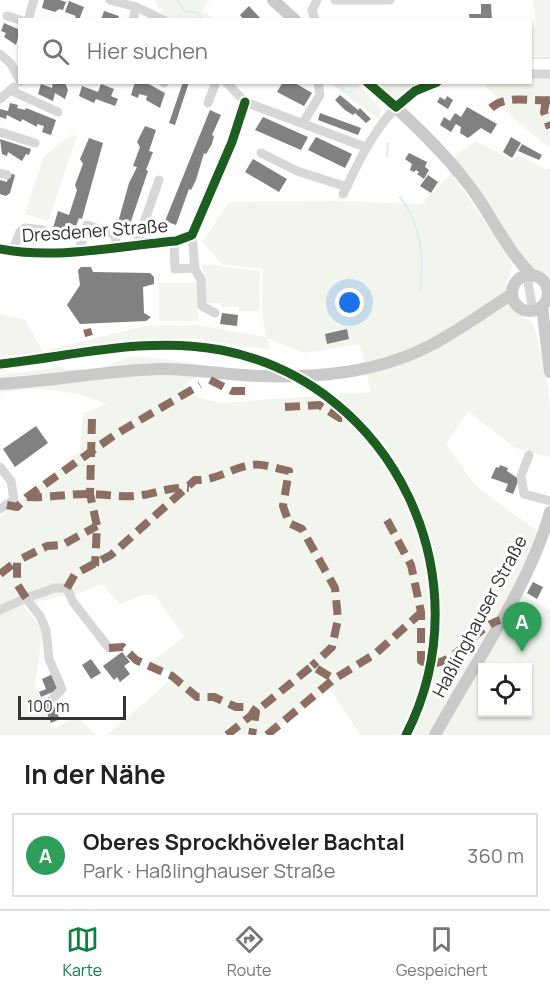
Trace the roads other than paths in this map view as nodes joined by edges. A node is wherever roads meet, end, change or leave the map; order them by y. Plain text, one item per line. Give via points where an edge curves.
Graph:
1 (34, 0) edge
2 (110, 0) edge
3 (273, 0) edge
4 (317, 0) edge
5 (335, 0) edge
6 (390, 0) edge
7 (136, 7) junction
8 (8, 16) dead end
9 (29, 18) edge
10 (133, 18) edge
11 (160, 18) edge
12 (293, 18) edge
13 (314, 18) edge
14 (18, 19) edge
15 (0, 54) edge
16 (532, 74) edge
17 (550, 74) edge
18 (18, 76) edge
19 (18, 84) edge
20 (215, 84) edge
21 (228, 84) edge
22 (318, 84) edge
23 (369, 84) edge
24 (432, 84) edge
25 (10, 90) junction
26 (0, 99) edge
27 (245, 102) junction
28 (208, 103) dead end
29 (396, 106) junction
30 (58, 112) dead end
31 (303, 123) junction
32 (0, 132) edge
33 (34, 143) dead end
34 (365, 147) junction
35 (261, 153) dead end
36 (159, 180) dead end
37 (43, 230) dead end
38 (192, 235) junction
39 (174, 242) junction
40 (136, 245) junction
41 (118, 247) junction
42 (0, 249) edge
43 (79, 250) junction
44 (12, 251) junction
45 (194, 268) junction
46 (525, 295) junction
47 (215, 313) dead end
48 (550, 372) edge
49 (0, 384) edge
50 (529, 455) dead end
51 (0, 467) edge
52 (550, 501) edge
53 (0, 509) edge
54 (550, 512) edge
55 (26, 598) junction
56 (0, 610) edge
57 (109, 648) dead end
58 (54, 697) dead end
59 (435, 735) edge

1 - 9 street
2 - 7 street
3 - 12 main road
4 - 13 street via 312,10
5 - 6 street
7 - 10 street
7 - 11 street
8 - 14 street
15 - 18 street
16 - 17 street
19 - 25 street
20 - 28 street
21 - 27 street
22 - 31 street via 320,95
23 - 29 main road
24 - 29 street
25 - 26 street
25 - 30 street
27 - 31 street
27 - 38 street
29 - 34 street
29 - 46 main road via 470,187 511,249
31 - 34 street
32 - 33 street
34 - 35 street via 345,190
36 - 40 street
37 - 44 street via 25,228
38 - 39 street, Dresdener Straße
38 - 45 street
39 - 40 street, Dresdener Straße
39 - 45 street via 175,269
40 - 41 street, Dresdener Straße
41 - 43 street, Dresdener Straße
41 - 43 street via 114,234 87,225
42 - 44 street, Dresdener Straße
43 - 44 street, Dresdener Straße
45 - 47 street via 201,280 202,306
46 - 48 main road via 543,335
46 - 49 main road via 431,345 360,370 285,376 125,370
50 - 52 street via 520,476 524,494
51 - 53 street via 11,481 14,500
54 - 59 main road, Haßlinghauser Straße via 525,576
55 - 56 street
55 - 57 street via 67,588 73,602
55 - 58 street via 46,630 49,658 62,689

